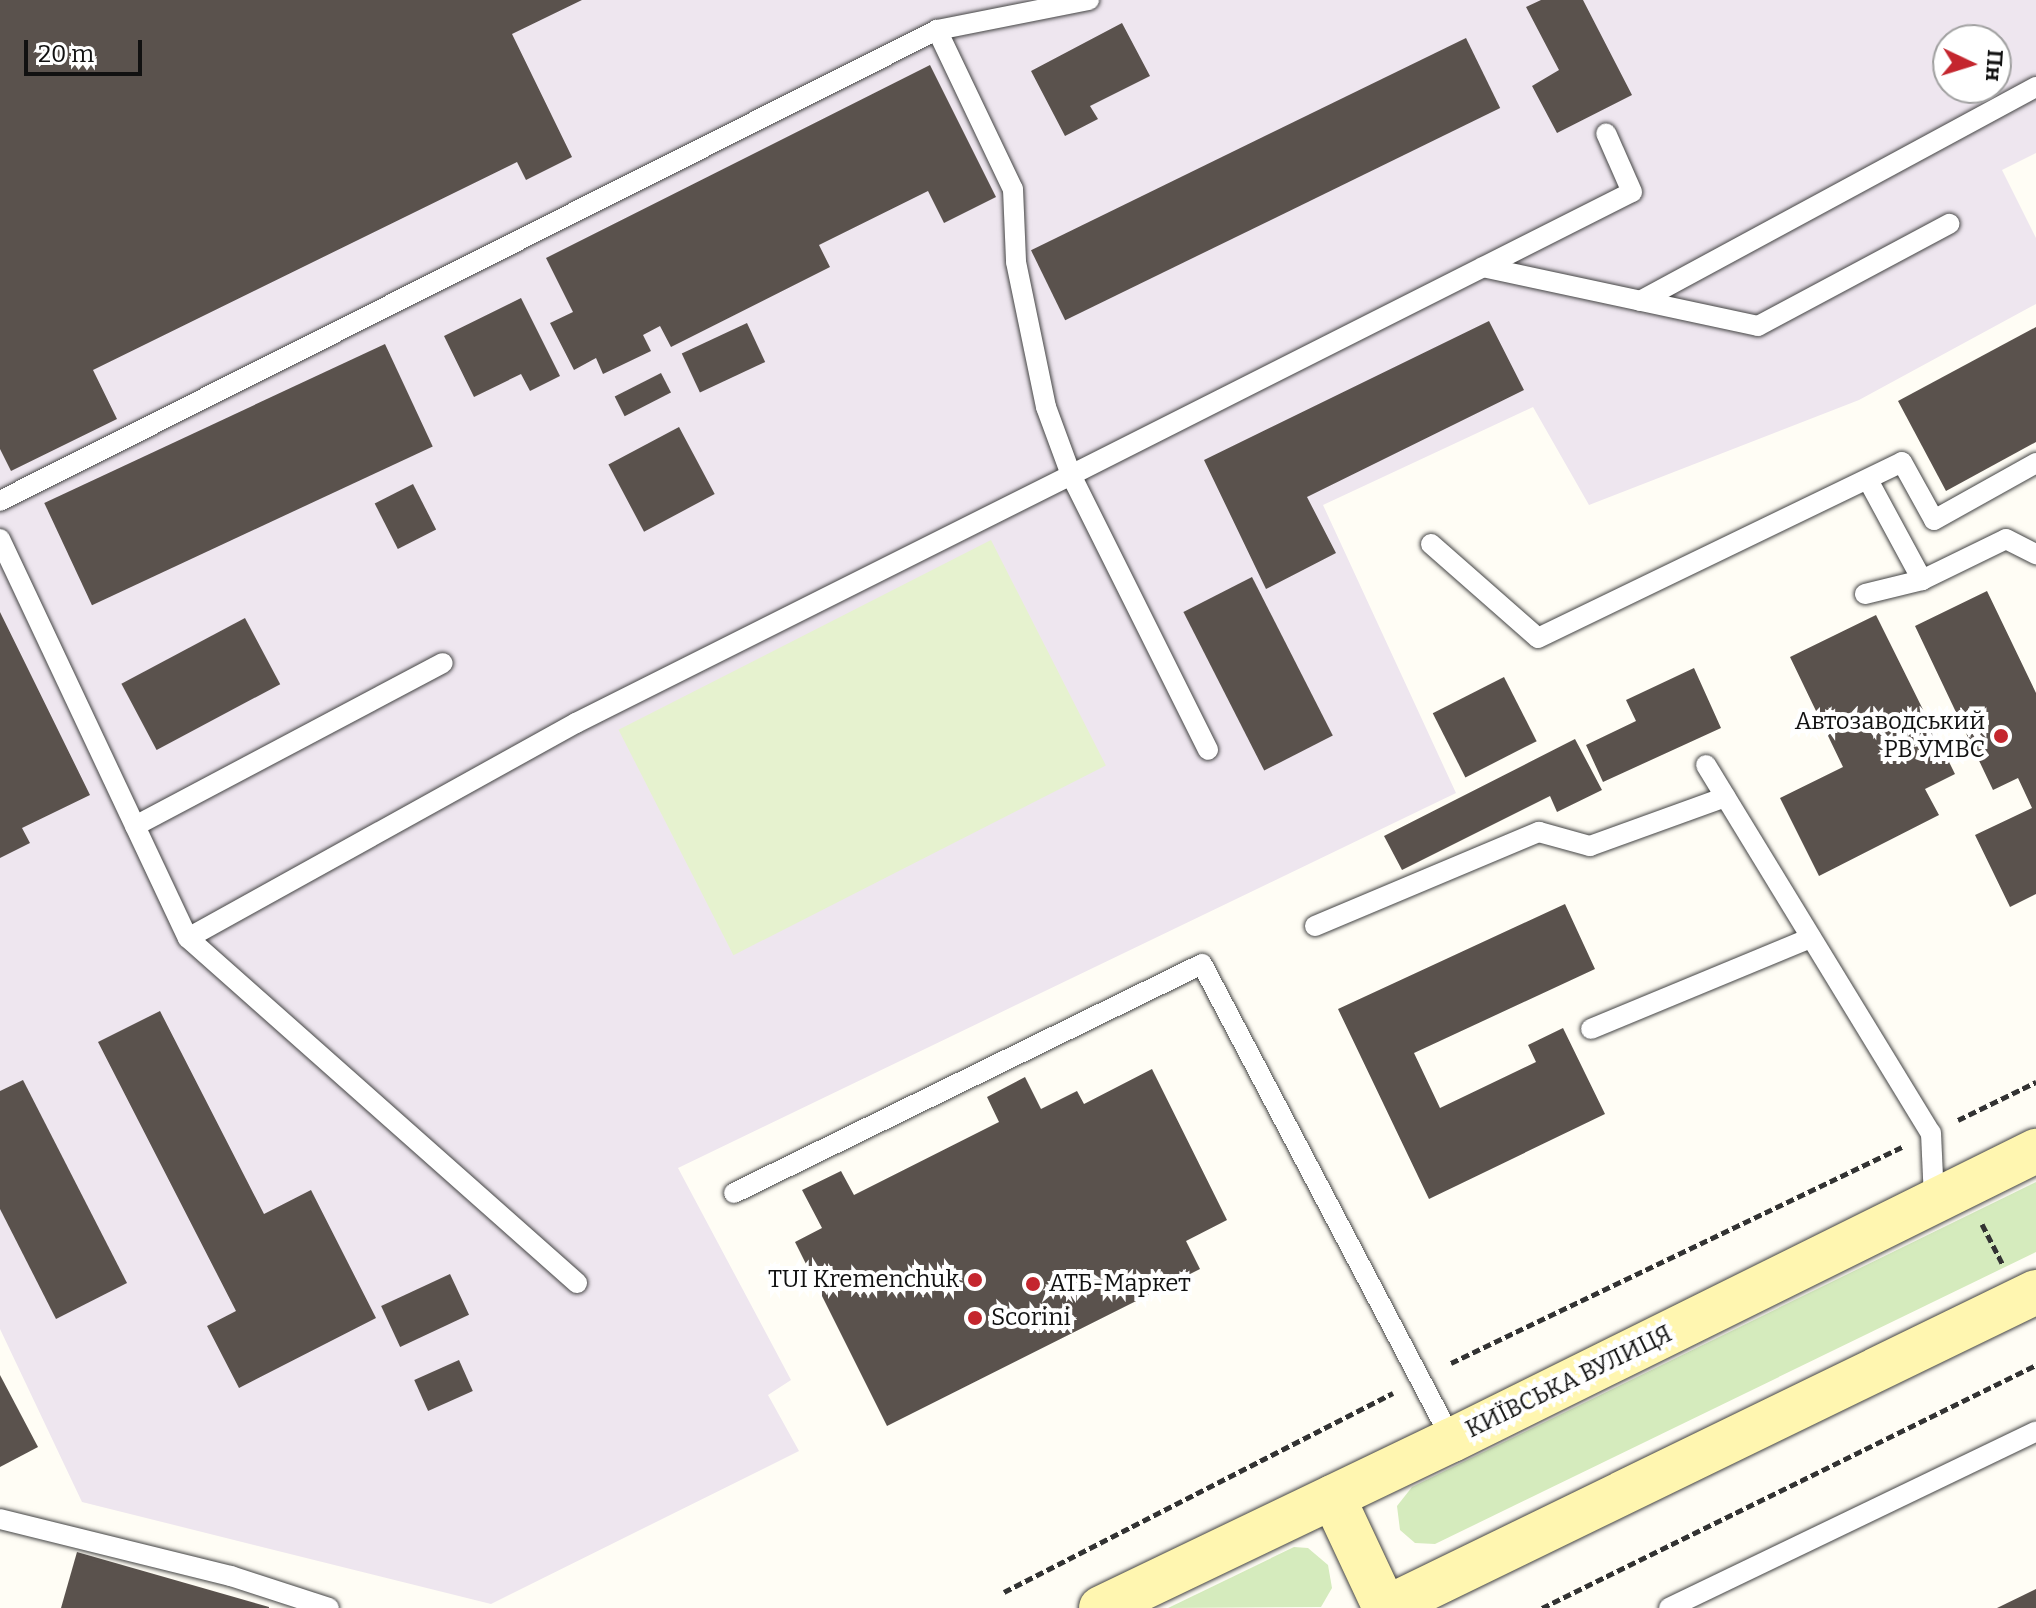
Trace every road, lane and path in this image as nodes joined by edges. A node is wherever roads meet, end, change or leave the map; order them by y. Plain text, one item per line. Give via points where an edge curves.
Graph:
1 (1089, 0) edge
2 (937, 30) junction
3 (2036, 87) edge
4 (1606, 133) dead end
5 (1949, 224) dead end
6 (1483, 267) junction
7 (1640, 301) junction
8 (2036, 463) edge
9 (1071, 475) junction
10 (1868, 480) junction
11 (0, 501) edge
12 (0, 539) edge
13 (1431, 544) dead end
14 (2036, 554) edge
15 (1922, 580) junction
16 (1865, 594) dead end
17 (443, 663) dead end
18 (1208, 750) dead end
19 (1706, 765) dead end
20 (1725, 797) junction
21 (135, 826) junction
22 (1315, 926) dead end
23 (188, 938) junction
24 (1811, 938) junction
25 (1591, 1029) dead end
26 (2036, 1082) edge
27 (1931, 1133) junction
28 (2036, 1151) edge
29 (734, 1193) dead end
30 (1934, 1200) junction
31 (1977, 1212) dead end
32 (2021, 1281) edge
33 (577, 1283) dead end
34 (1451, 1363) dead end
35 (2036, 1365) edge
36 (1401, 1389) dead end
37 (2036, 1431) edge
38 (1452, 1440) junction
39 (1333, 1497) junction
40 (0, 1519) edge
41 (1004, 1592) dead end
42 (329, 1608) edge
43 (1101, 1608) edge
44 (1385, 1608) edge
45 (1542, 1608) edge
46 (1669, 1608) edge

1 - 2 lane
2 - 9 lane via 1013,189 1016,262 1046,407
2 - 11 lane
3 - 7 lane
4 - 6 lane via 1632,192
5 - 7 lane via 1758,326
6 - 7 lane
6 - 9 lane
8 - 10 lane via 1934,520 1902,462
9 - 18 lane
9 - 23 lane via 576,723
10 - 13 lane via 1538,638
10 - 15 lane
12 - 21 lane
14 - 15 lane via 2006,539
15 - 16 lane
17 - 21 lane
19 - 20 lane
20 - 22 lane via 1590,846 1539,832
20 - 24 lane
21 - 23 lane
23 - 33 lane
24 - 25 lane
24 - 27 lane
26 - 27 path
27 - 30 lane
27 - 34 path
28 - 30 main road, КИЇВСЬКА ВУЛИЦЯ
29 - 38 lane via 1202,964
30 - 38 main road, КИЇВСЬКА ВУЛИЦЯ
31 - 32 path
32 - 44 main road
35 - 45 path
36 - 41 path
37 - 46 lane
38 - 39 main road, КИЇВСЬКА ВУЛИЦЯ
39 - 43 main road, КИЇВСЬКА ВУЛИЦЯ
39 - 44 main road
40 - 42 lane via 231,1576

